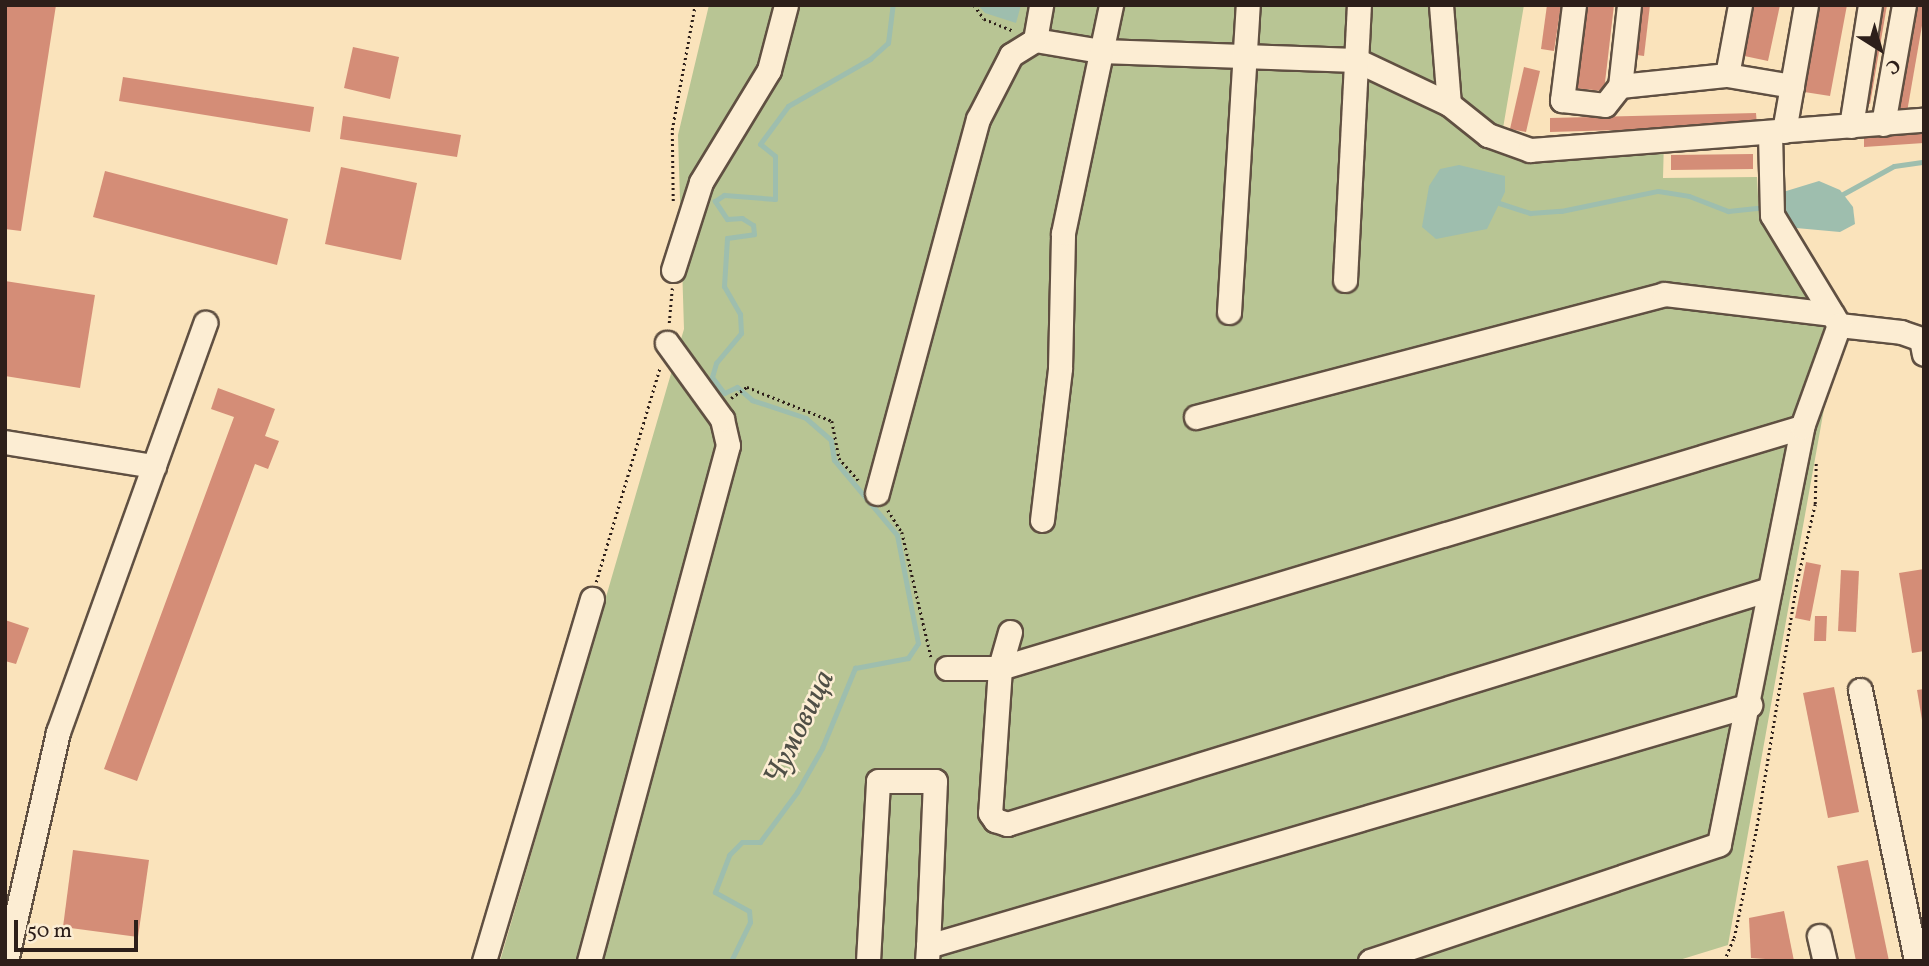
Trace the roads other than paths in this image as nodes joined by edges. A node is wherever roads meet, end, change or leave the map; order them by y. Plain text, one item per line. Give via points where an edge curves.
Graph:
1 (786, 5) edge
2 (1041, 5) edge
3 (1111, 5) edge
4 (1248, 5) edge
5 (1359, 5) edge
6 (1441, 5) edge
7 (1574, 5) edge
8 (1629, 5) edge
9 (1740, 5) edge
10 (1806, 5) edge
11 (1870, 5) edge
12 (1903, 5) edge
13 (1035, 40) junction
14 (1101, 51) junction
15 (1245, 59) junction
16 (1356, 60) junction
17 (1727, 75) junction
18 (1620, 86) junction
19 (1792, 86) junction
20 (1449, 104) junction
21 (1924, 120) edge
22 (1883, 124) junction
23 (1851, 126) junction
24 (1777, 132) junction
25 (673, 270) road end
26 (1345, 280) dead end
27 (1229, 312) dead end
28 (1835, 319) junction
29 (205, 323) dead end
30 (667, 343) road end
31 (1924, 354) edge
32 (1196, 417) dead end
33 (1802, 427) junction
34 (5, 442) edge
35 (154, 466) junction
36 (877, 493) dead end
37 (1042, 520) dead end
38 (1770, 589) junction
39 (592, 599) road end
40 (1010, 632) dead end
41 (947, 668) dead end
42 (1000, 668) junction
43 (1860, 690) dead end
44 (1750, 705) junction
45 (1819, 936) dead end
46 (1918, 952) edge
47 (928, 953) edge
48 (6, 961) edge
49 (484, 961) edge
50 (589, 961) edge
51 (869, 961) edge
52 (1370, 961) edge
53 (1825, 961) edge

1 - 25 street via 769,70 701,181
2 - 13 street
3 - 14 street
4 - 15 street
5 - 16 street
6 - 20 street
7 - 18 street via 1562,100 1605,105
8 - 18 street
9 - 17 street
10 - 19 street
11 - 23 street
12 - 22 street
13 - 14 street
13 - 36 street via 1011,55 978,119
14 - 15 street
14 - 37 street via 1063,233 1060,368
15 - 16 street
15 - 27 street
16 - 20 street
16 - 26 street
17 - 18 street
17 - 19 street
19 - 24 street
20 - 24 street via 1488,135 1531,150
21 - 22 street
22 - 23 street
23 - 24 street
24 - 28 street via 1772,215
28 - 31 street via 1921,339
28 - 32 street via 1664,295
28 - 33 street
29 - 35 street
30 - 50 street via 722,419 728,445
33 - 38 street
33 - 42 street
34 - 35 street
35 - 48 street via 58,732
38 - 42 street via 1007,824 990,813
38 - 44 street
39 - 49 street
40 - 42 street
41 - 42 street
43 - 46 street
44 - 47 street
44 - 52 street via 1719,844
45 - 53 street
47 - 51 street via 934,781 878,781

